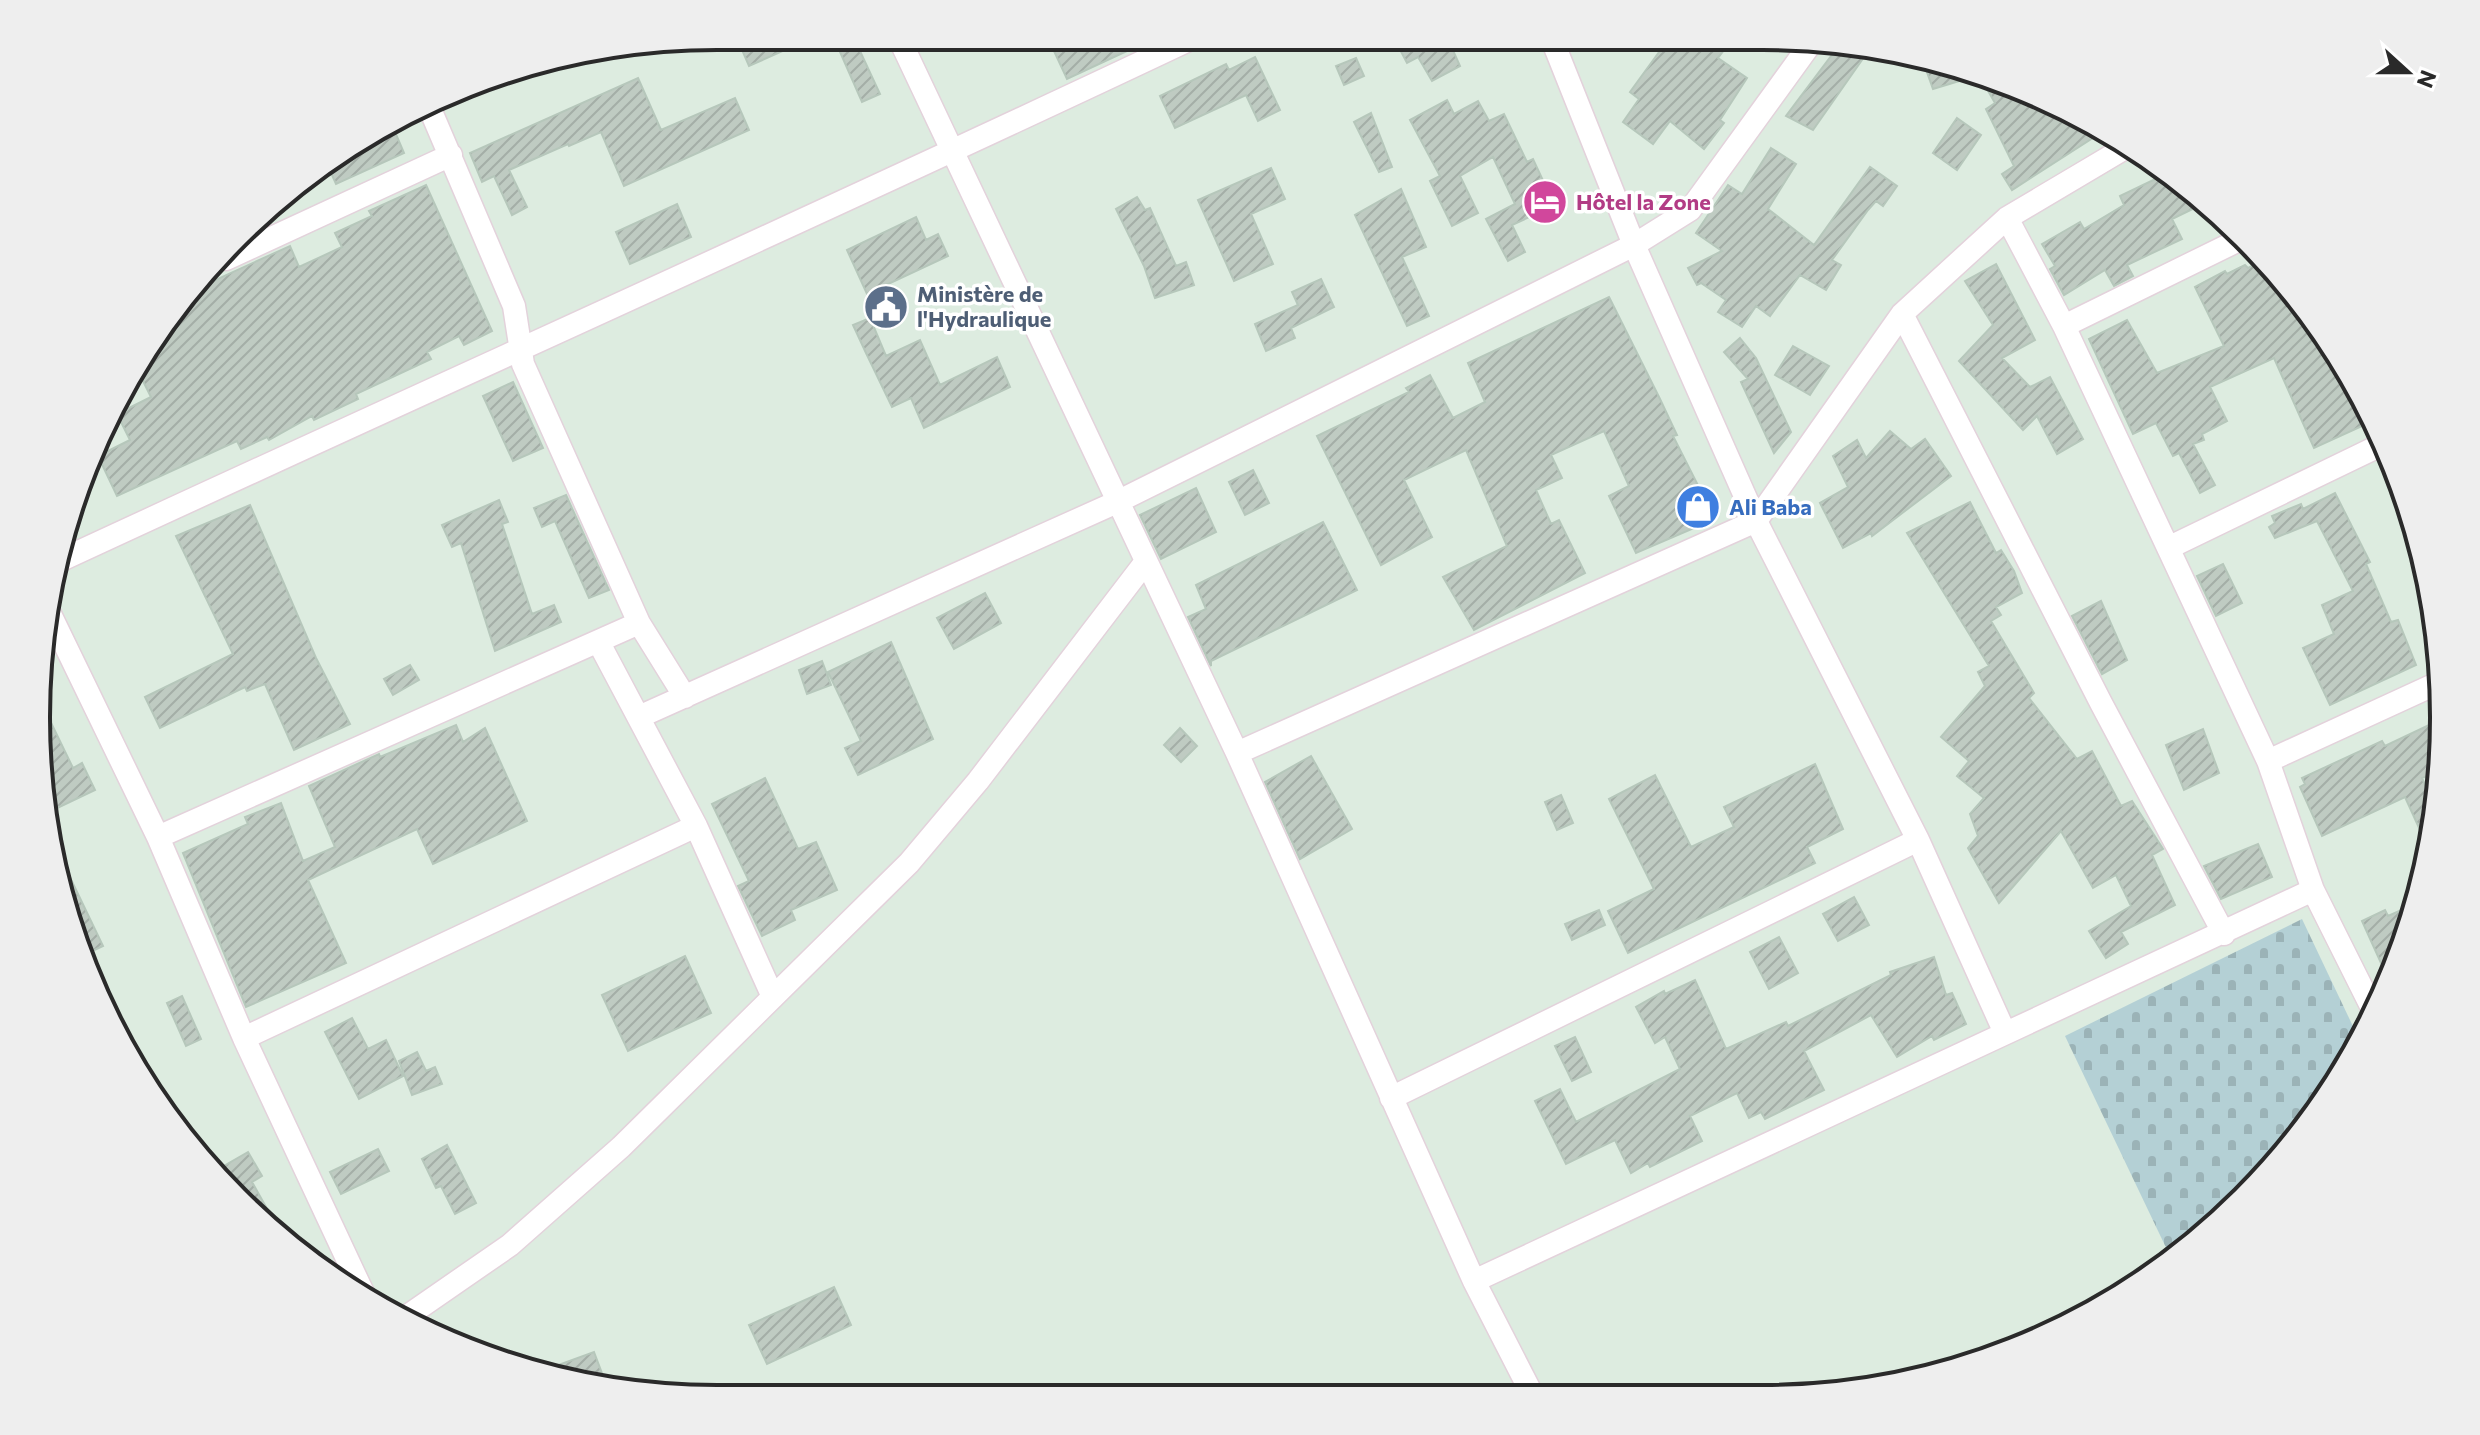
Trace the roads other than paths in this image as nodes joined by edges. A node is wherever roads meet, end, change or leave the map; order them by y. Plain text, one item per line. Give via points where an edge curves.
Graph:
1 (905, 50) edge
2 (1168, 50) edge
3 (1556, 50) edge
4 (1805, 51) edge
5 (432, 114) edge
6 (952, 152) junction
7 (2118, 152) edge
8 (451, 155) junction
9 (2007, 218) junction
10 (2232, 244) edge
11 (1634, 245) junction
12 (239, 253) edge
13 (1902, 314) junction
14 (2064, 326) junction
15 (518, 347) junction
16 (2373, 449) edge
17 (1117, 502) junction
18 (1756, 521) junction
19 (2168, 548) junction
20 (70, 556) edge
21 (1144, 564) junction
22 (639, 623) junction
23 (56, 627) edge
24 (599, 643) junction
25 (2429, 687) edge
26 (685, 697) junction
27 (641, 716) junction
28 (1237, 753) junction
29 (2268, 761) junction
30 (696, 826) junction
31 (158, 837) junction
32 (1918, 840) junction
33 (2313, 890) junction
34 (2224, 934) junction
35 (773, 997) junction
36 (2367, 999) edge
37 (2005, 1033) junction
38 (244, 1038) junction
39 (1391, 1098) junction
40 (357, 1279) edge
41 (1474, 1281) junction
42 (414, 1312) edge
43 (1527, 1385) edge

1 - 6 street
2 - 6 street
3 - 11 street
4 - 11 street via 1690,210
5 - 8 street
6 - 15 street
6 - 17 street
7 - 9 street
8 - 12 street
8 - 15 street via 514,306
9 - 13 street
9 - 14 street
10 - 14 street
11 - 17 street
11 - 18 street
13 - 18 street
13 - 34 street
14 - 19 street
15 - 20 street
15 - 22 street
16 - 19 street
17 - 21 street
17 - 26 street
18 - 28 street
18 - 32 street
19 - 29 street
21 - 28 street
21 - 35 street via 909,863
22 - 24 street
22 - 26 street
23 - 31 street
24 - 27 street
24 - 31 street
25 - 29 street
26 - 27 street
27 - 30 street
28 - 39 street
29 - 33 street
30 - 35 street
30 - 38 street
31 - 38 street
32 - 37 street
32 - 39 street
33 - 34 street
33 - 36 street
34 - 37 street
35 - 42 street via 671,1100 510,1245
37 - 41 street
38 - 40 street
39 - 41 street
41 - 43 street

